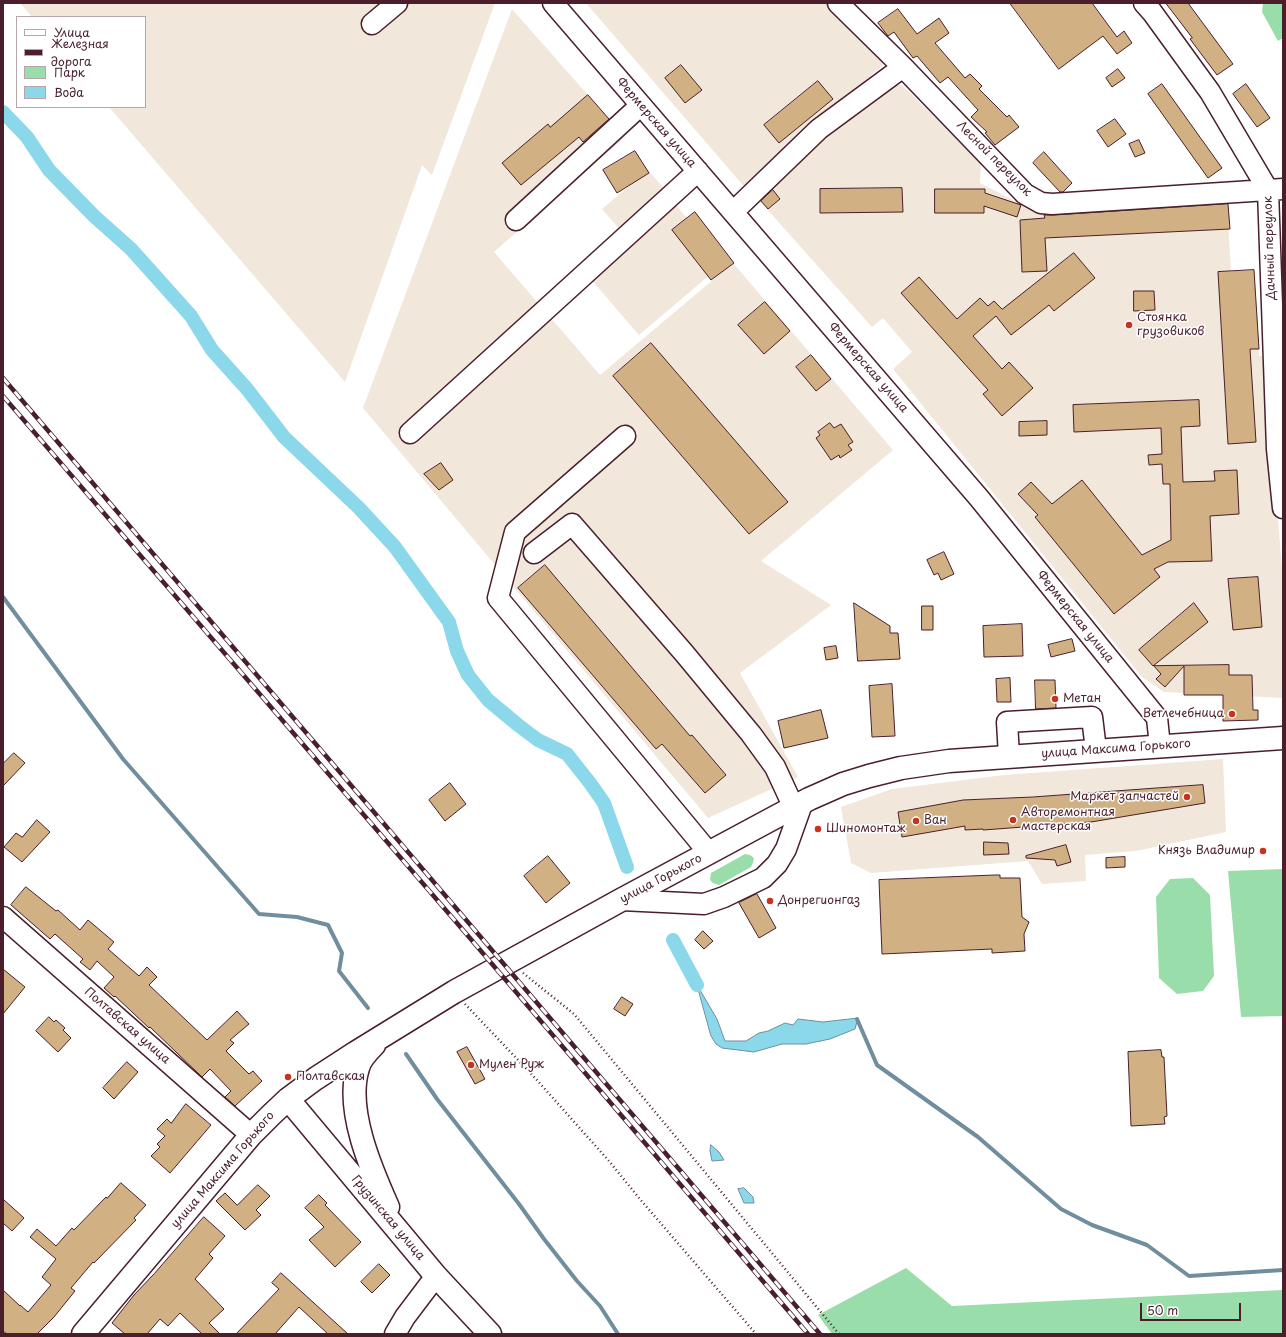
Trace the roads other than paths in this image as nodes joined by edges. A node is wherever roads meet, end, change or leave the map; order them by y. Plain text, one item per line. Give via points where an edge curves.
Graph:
1 (397, 3) edge
2 (838, 3) edge
3 (1144, 3) edge
4 (556, 4) edge
5 (372, 24) dead end
6 (903, 67) junction
7 (641, 105) junction
8 (698, 171) junction
9 (1276, 189) edge
10 (733, 212) junction
11 (516, 220) dead end
12 (410, 433) dead end
13 (625, 436) dead end
14 (1283, 508) edge
15 (534, 553) dead end
16 (1283, 738) edge
17 (1160, 746) junction
18 (1096, 750) junction
19 (1009, 756) junction
20 (949, 761) joint
21 (798, 806) junction
22 (709, 853) junction
23 (621, 900) junction
24 (3, 917) edge
25 (387, 1033) junction
26 (288, 1099) junction
27 (251, 1135) junction
28 (408, 1241) junction
29 (436, 1276) junction
30 (83, 1334) edge
31 (395, 1334) edge
32 (490, 1334) edge

1 - 5 street
2 - 6 street, Лесной переулок
3 - 9 street, Дачный переулок via 1210,92
4 - 7 street, Фермерская улица
6 - 9 street, Лесной переулок via 1025,194 1040,203
6 - 10 street via 819,130
7 - 8 street, Фермерская улица
7 - 11 street
8 - 10 street, Фермерская улица
8 - 12 street
9 - 14 street, Дачный переулок via 1277,449
10 - 17 street, Фермерская улица via 979,498 1157,718
13 - 22 street via 515,532 498,598
15 - 21 street via 572,524 751,734 775,767
16 - 17 main road, улица Максима Горького
17 - 18 main road, улица Максима Горького
18 - 19 main road, улица Максима Горького
18 - 19 street via 1092,717 1007,722
19 - 20 main road, улица Максима Горького
20 - 21 main road, улица Горького via 869,776 843,784
21 - 22 main road, улица Горького
21 - 23 street via 786,849 777,864 763,878 704,904
22 - 23 main road, улица Горького
23 - 25 main road, улица Горького via 454,992
24 - 27 street, Полтавская улица
25 - 26 main road, улица Максима Горького
25 - 28 main road via 369,1050 358,1066 355,1095 358,1121 376,1182
26 - 27 main road, улица Максима Горького
26 - 28 main road, Грузинская улица
27 - 30 main road, улица Максима Горького
28 - 29 main road, Грузинская улица
29 - 31 street
29 - 32 main road, Грузинская улица

